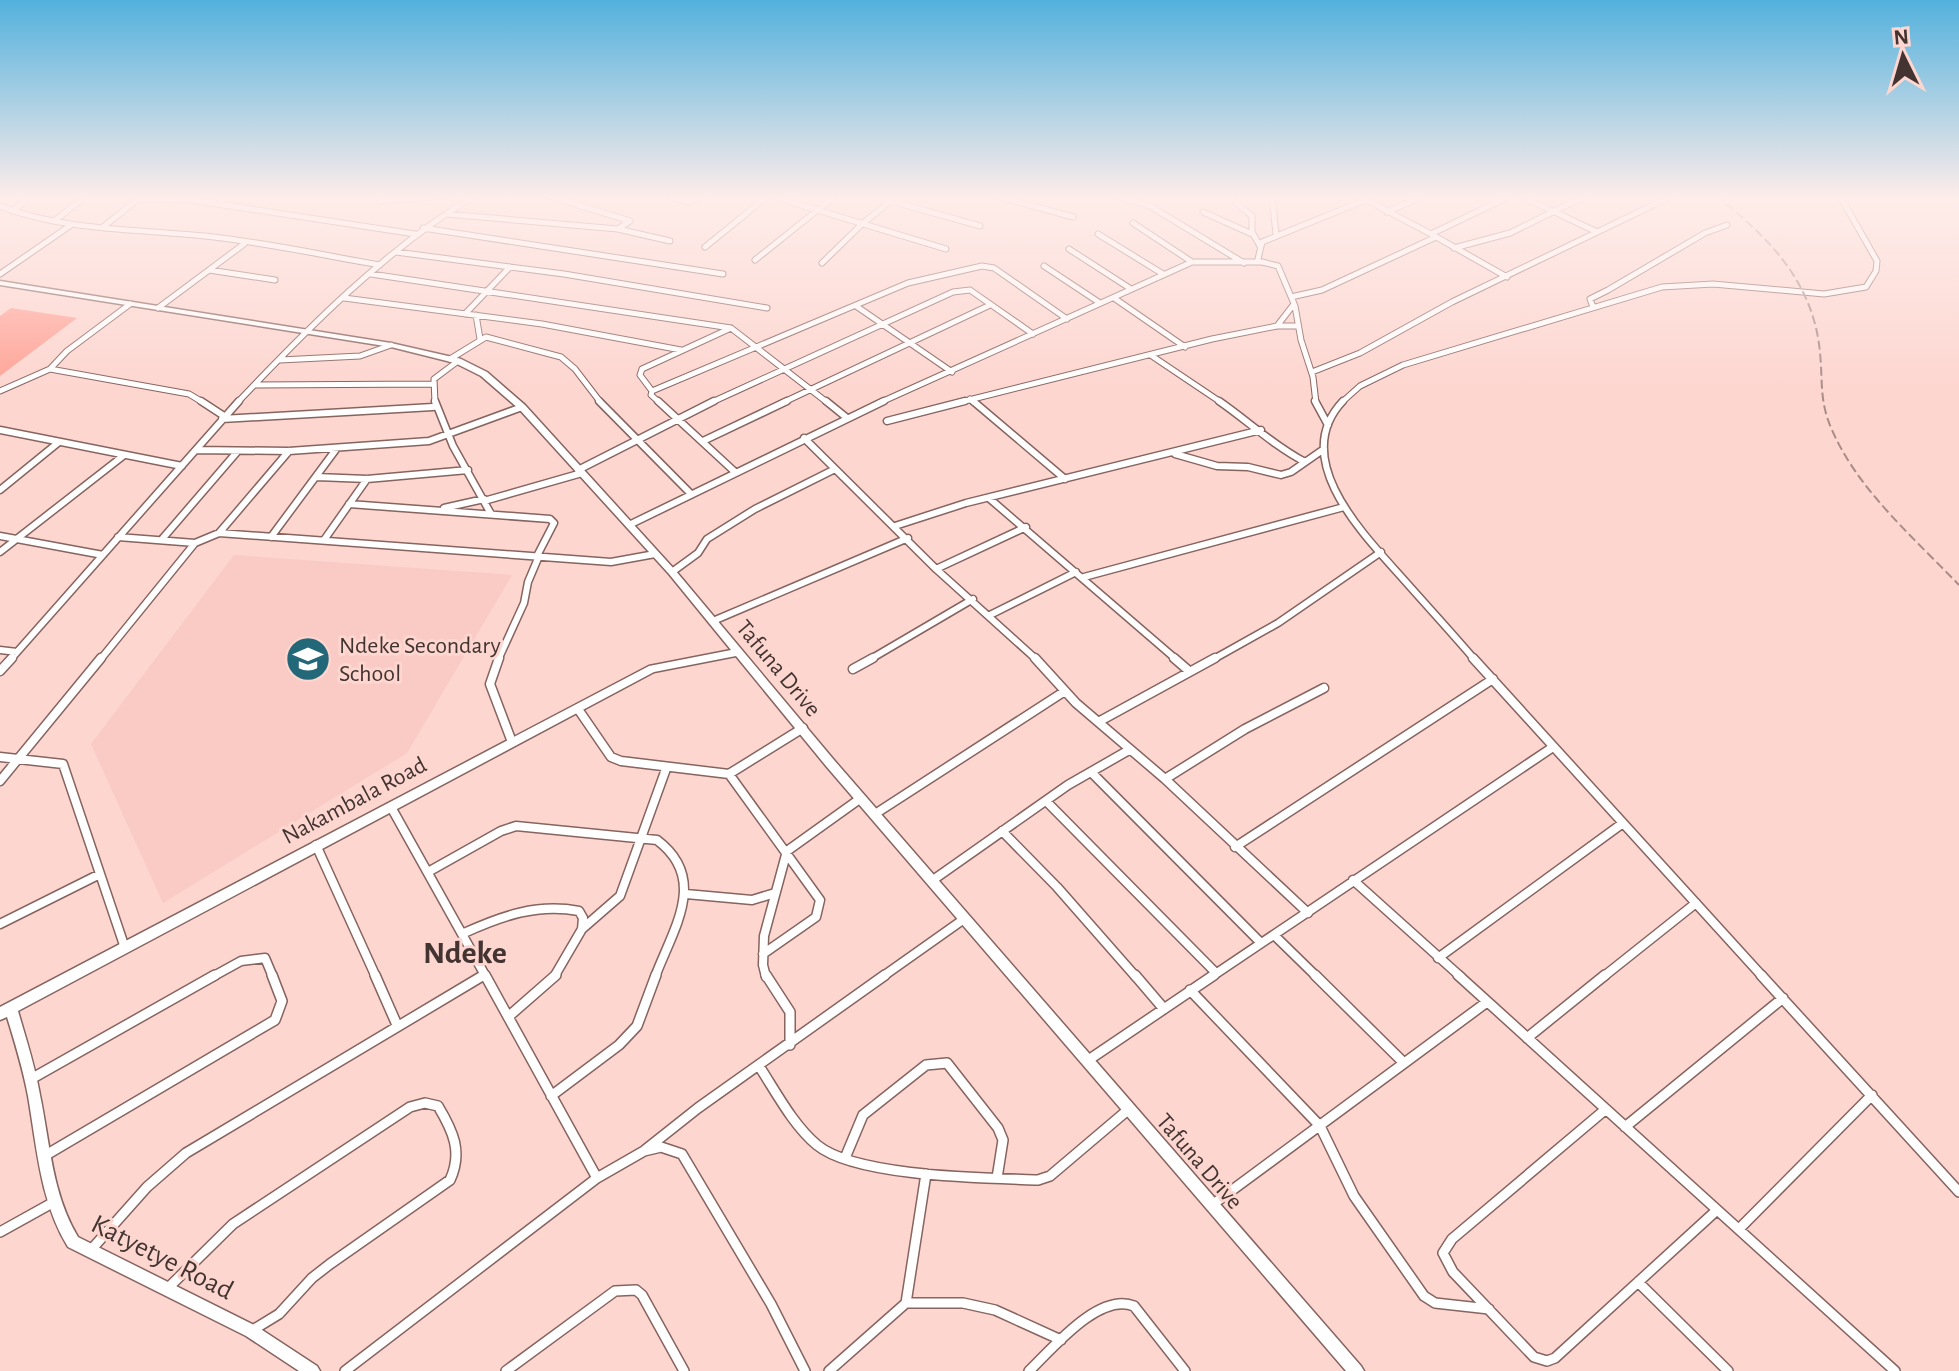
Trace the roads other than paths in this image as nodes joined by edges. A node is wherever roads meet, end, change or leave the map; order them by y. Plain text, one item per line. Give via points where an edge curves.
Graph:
1 (21, 260) edge
2 (222, 260) edge
3 (348, 260) edge
4 (387, 260) edge
5 (457, 260) edge
6 (632, 260) edge
7 (825, 260) edge
8 (1086, 260) edge
9 (1140, 260) edge
10 (1239, 260) edge
11 (1255, 260) edge
12 (1270, 260) edge
13 (1383, 260) edge
14 (1476, 260) edge
15 (1541, 260) edge
16 (1659, 260) edge
17 (1876, 260) edge
18 (1192, 262) joint
19 (822, 263) dead end
20 (1244, 263) junction
21 (381, 265) junction
22 (1044, 266) dead end
23 (510, 267) junction
24 (209, 270) junction
25 (0, 274) edge
26 (371, 274) junction
27 (723, 274) dead end
28 (1163, 274) junction
29 (1507, 277) junction
30 (275, 280) dead end
31 (0, 283) edge
32 (1131, 289) junction
33 (487, 290) junction
34 (344, 298) junction
35 (1114, 298) junction
36 (1293, 300) junction
37 (1100, 303) junction
38 (130, 304) junction
39 (990, 305) junction
40 (856, 306) junction
41 (1593, 307) junction
42 (158, 308) junction
43 (767, 308) dead end
44 (465, 314) junction
45 (476, 315) junction
46 (1067, 319) junction
47 (879, 323) junction
48 (1277, 326) junction
49 (1298, 326) junction
50 (731, 328) junction
51 (307, 331) junction
52 (1033, 334) junction
53 (480, 339) junction
54 (908, 344) junction
55 (391, 345) junction
56 (755, 347) junction
57 (1185, 347) junction
58 (681, 350) junction
59 (1152, 356) junction
60 (280, 360) junction
61 (454, 360) junction
62 (50, 369) junction
63 (783, 369) junction
64 (952, 372) junction
65 (1312, 372) junction
66 (432, 384) junction
67 (255, 385) junction
68 (811, 390) junction
69 (0, 391) edge
70 (652, 391) junction
71 (970, 399) junction
72 (433, 407) junction
73 (522, 407) junction
74 (223, 418) junction
75 (847, 418) junction
76 (676, 420) junction
77 (887, 421) dead end
78 (1328, 425) junction
79 (0, 430) edge
80 (1261, 430) junction
81 (446, 436) junction
82 (804, 438) junction
83 (636, 441) junction
84 (703, 441) junction
85 (59, 442) junction
86 (337, 448) junction
87 (1324, 449) junction
88 (196, 450) junction
89 (289, 451) junction
90 (237, 452) junction
91 (1173, 453) junction
92 (123, 456) junction
93 (1305, 462) junction
94 (182, 466) junction
95 (835, 469) junction
96 (468, 470) junction
97 (580, 472) junction
98 (735, 472) junction
99 (317, 477) junction
100 (367, 479) junction
101 (1065, 479) junction
102 (0, 490) edge
103 (691, 494) junction
104 (990, 499) junction
105 (484, 500) junction
106 (349, 504) junction
107 (1344, 507) junction
108 (434, 511) junction
109 (491, 514) junction
110 (629, 525) junction
111 (895, 526) junction
112 (1026, 527) junction
113 (219, 533) junction
114 (0, 536) edge
115 (118, 537) junction
116 (271, 537) junction
117 (163, 538) junction
118 (908, 538) junction
119 (16, 539) junction
120 (324, 540) junction
121 (195, 543) junction
122 (0, 552) edge
123 (1381, 552) junction
124 (655, 554) junction
125 (103, 555) junction
126 (538, 556) junction
127 (936, 569) junction
128 (672, 572) junction
129 (1076, 572) junction
130 (1084, 577) junction
131 (973, 599) junction
132 (990, 615) junction
133 (713, 621) junction
134 (0, 650) edge
135 (17, 652) junction
136 (738, 652) junction
137 (853, 669) dead end
138 (0, 671) edge
139 (1189, 671) junction
140 (1493, 679) junction
141 (1324, 688) dead end
142 (1065, 691) junction
143 (578, 709) junction
144 (1100, 721) junction
145 (803, 728) junction
146 (512, 742) junction
147 (1553, 747) junction
148 (1129, 750) junction
149 (0, 757) edge
150 (19, 759) junction
151 (666, 769) junction
152 (1091, 772) junction
153 (729, 774) junction
154 (1165, 779) junction
155 (0, 781) edge
156 (861, 798) junction
157 (1046, 801) junction
158 (391, 807) junction
159 (875, 814) junction
160 (1623, 823) junction
161 (1002, 831) junction
162 (642, 837) junction
163 (316, 845) junction
164 (1235, 847) junction
165 (787, 851) junction
166 (428, 872) junction
167 (98, 875) junction
168 (933, 880) junction
169 (1353, 880) junction
170 (775, 893) junction
171 (686, 894) junction
172 (752, 900) junction
173 (1696, 903) junction
174 (1308, 913) junction
175 (768, 915) junction
176 (964, 919) junction
177 (0, 924) edge
178 (582, 929) junction
179 (464, 933) junction
180 (1274, 935) junction
181 (1261, 943) junction
182 (125, 948) junction
183 (763, 954) junction
184 (1438, 958) junction
185 (1216, 973) junction
186 (485, 975) junction
187 (1190, 990) junction
188 (1783, 998) junction
189 (1487, 1002) junction
190 (1164, 1009) junction
191 (6, 1011) edge
192 (508, 1017) junction
193 (397, 1025) junction
194 (1527, 1038) junction
195 (790, 1045) junction
196 (1087, 1061) junction
197 (1404, 1063) junction
198 (759, 1066) junction
199 (31, 1079) junction
200 (1872, 1095) junction
201 (551, 1096) junction
202 (1129, 1109) junction
203 (1606, 1109) junction
204 (1320, 1126) junction
205 (1625, 1127) junction
206 (644, 1151) junction
207 (46, 1155) junction
208 (845, 1158) junction
209 (926, 1174) junction
210 (597, 1178) junction
211 (997, 1178) junction
212 (1959, 1192) edge
213 (54, 1202) junction
214 (1212, 1206) junction
215 (1717, 1210) junction
216 (1739, 1229) junction
217 (0, 1232) edge
218 (90, 1251) junction
219 (1638, 1282) junction
220 (168, 1288) junction
221 (906, 1303) junction
222 (1489, 1309) junction
223 (251, 1331) junction
224 (1061, 1340) junction
225 (680, 1369) edge
226 (312, 1371) edge
227 (345, 1371) edge
228 (506, 1371) edge
229 (805, 1371) edge
230 (829, 1371) edge
231 (1029, 1371) edge
232 (1185, 1371) edge
233 (1356, 1371) edge
234 (1728, 1371) edge
235 (1895, 1371) edge

1 - 25 street
2 - 24 street
3 - 21 street
4 - 21 street
5 - 23 street
6 - 27 street
7 - 19 street
8 - 32 street
9 - 28 street
10 - 20 street
11 - 20 street
12 - 36 street via 1278,266
13 - 36 street
14 - 29 street
15 - 29 street
16 - 41 street via 1595,294 1590,299
17 - 41 street via 1873,280 1866,287 1824,294 1684,284
18 - 20 street
18 - 28 street
21 - 26 street
22 - 37 street
23 - 33 street
23 - 43 street
24 - 30 street
24 - 42 street
26 - 33 street
26 - 34 street
28 - 32 street
29 - 65 street
31 - 38 main road, Tafuna Drive
32 - 35 street
33 - 44 street
33 - 50 street
34 - 44 street
34 - 51 street
35 - 37 street
35 - 57 street
36 - 48 street
36 - 49 street
37 - 46 street
38 - 42 main road, Tafuna Drive
38 - 62 street
39 - 47 street via 970,290 958,290
39 - 52 street
39 - 54 street
40 - 46 street via 920,279 985,266
40 - 47 street
40 - 56 street
41 - 78 street via 1375,377 1354,389
42 - 51 main road, Tafuna Drive
44 - 45 street
45 - 53 street
45 - 58 street
46 - 52 street
47 - 54 street
47 - 63 street
48 - 49 street
48 - 57 street
49 - 65 street
50 - 56 street
50 - 58 street
51 - 55 main road, Tafuna Drive
51 - 60 street
52 - 64 street
53 - 61 street
53 - 83 street via 561,357
54 - 64 street
54 - 68 street
55 - 60 street via 360,356
55 - 61 main road, Tafuna Drive
56 - 63 street
56 - 70 street
57 - 59 street
58 - 70 street via 642,369 640,375
59 - 71 street
59 - 80 street
60 - 67 street
61 - 66 street
61 - 73 main road, Tafuna Drive via 484,374
62 - 69 street
62 - 74 street via 189,394
63 - 68 street
63 - 76 street
64 - 75 street
65 - 78 street via 1314,400
66 - 67 street
66 - 72 street
67 - 74 street
68 - 75 street
68 - 84 street
70 - 76 street
71 - 77 street
71 - 101 street
72 - 74 street
72 - 81 street
73 - 81 street
73 - 97 main road, Tafuna Drive
74 - 88 street
75 - 82 street
76 - 83 street
76 - 84 street
78 - 87 street
79 - 85 street
80 - 91 street
80 - 93 street via 1283,451
81 - 86 street
81 - 96 street
82 - 95 street
82 - 98 street
83 - 97 street
83 - 103 street
84 - 98 street
85 - 92 street
85 - 102 street
86 - 89 street
86 - 99 street
87 - 93 street
87 - 107 street
88 - 90 street
88 - 94 street
89 - 90 street
89 - 113 street
90 - 117 street
91 - 93 street via 1274,474 1286,474
91 - 101 street
92 - 94 street
92 - 119 street
94 - 115 street
95 - 111 street
95 - 128 street via 707,539 698,553
96 - 100 street
96 - 105 street
97 - 105 street
97 - 110 main road, Tafuna Drive
98 - 103 street
99 - 100 street
99 - 116 street
100 - 106 street
101 - 104 street
103 - 110 street
104 - 111 street
104 - 112 street
105 - 108 street
105 - 109 street
106 - 108 street
106 - 120 street
107 - 123 street
107 - 130 street
108 - 109 street
109 - 126 street via 553,521
110 - 124 main road, Tafuna Drive
111 - 118 street
112 - 127 street
112 - 129 street
113 - 116 street
113 - 121 street
114 - 119 street
115 - 117 street
115 - 125 street
116 - 120 street
117 - 121 street
118 - 127 street
118 - 133 street
119 - 122 street
119 - 125 street
120 - 126 street
121 - 150 street
123 - 139 street via 1278,623
123 - 140 street
124 - 126 street via 625,562
124 - 128 main road, Tafuna Drive
125 - 135 street
126 - 146 street via 524,603 491,676
127 - 131 street
128 - 133 main road, Tafuna Drive
129 - 130 street
129 - 132 street
130 - 139 street
131 - 132 street
131 - 137 street
132 - 142 street
133 - 136 main road, Tafuna Drive
134 - 135 street
135 - 138 street
136 - 143 main road, Nakambala Road via 652,669
136 - 145 main road, Tafuna Drive
139 - 144 street
140 - 147 street
140 - 164 street
141 - 154 street
142 - 144 street
142 - 159 street
143 - 146 main road, Nakambala Road
143 - 151 street via 611,757
144 - 148 street
145 - 153 street
145 - 156 main road, Tafuna Drive
146 - 158 main road, Nakambala Road
147 - 160 street
147 - 169 street
148 - 152 street
148 - 154 street
149 - 150 street
150 - 155 street
150 - 167 street via 63,764
151 - 153 street
151 - 162 street
152 - 157 street
152 - 181 street
153 - 165 street
154 - 164 street
156 - 159 main road, Tafuna Drive
156 - 165 street
157 - 161 street
157 - 185 street
158 - 163 main road, Nakambala Road
158 - 166 street
159 - 168 main road, Tafuna Drive
160 - 173 street
160 - 184 street
161 - 168 street
161 - 190 street
162 - 166 street via 516,826
162 - 171 street via 657,840 678,861 686,875
162 - 178 street via 620,896
163 - 182 main road, Nakambala Road
163 - 193 street
164 - 174 street
165 - 170 street
165 - 183 street via 820,900 819,910
166 - 179 street
167 - 177 street
167 - 182 street
168 - 176 main road, Tafuna Drive
169 - 174 street
169 - 184 street
170 - 172 street
170 - 175 street
171 - 172 street
171 - 201 street via 637,1026
172 - 175 street
173 - 188 street
173 - 194 street
174 - 180 street
175 - 183 street
176 - 195 street
176 - 196 main road, Tafuna Drive
178 - 179 street via 579,911 545,908 510,913
178 - 192 street via 553,980
179 - 186 street
180 - 181 street
180 - 197 street
181 - 185 street
182 - 191 main road, Nakambala Road
183 - 195 street via 764,973 789,1010
184 - 189 street
185 - 187 street
186 - 192 street
186 - 193 street
187 - 190 street
187 - 204 street
188 - 200 street
188 - 205 street
189 - 194 street
189 - 197 street
190 - 196 street
191 - 199 main road, Katyetye Road
192 - 201 street
193 - 218 street via 186,1153 159,1173
194 - 203 street
195 - 198 street
196 - 202 main road, Tafuna Drive
197 - 204 street
198 - 206 street
198 - 208 street via 818,1146
199 - 207 main road, Katyetye Road
199 - 207 street via 241,961 265,958 282,1001 275,1020
200 - 212 street
200 - 216 street
201 - 210 street
202 - 211 street via 1050,1176
202 - 214 main road, Tafuna Drive
203 - 205 street
203 - 222 street via 1445,1247 1444,1260
204 - 214 street
204 - 222 street via 1354,1196 1424,1296 1435,1303
205 - 215 street
206 - 210 street
206 - 229 street via 661,1147 682,1154
207 - 213 main road, Katyetye Road
208 - 209 street
208 - 211 street via 863,1115 926,1065 947,1063 998,1128 1003,1140
209 - 211 street
209 - 221 street
210 - 227 street
213 - 217 street
213 - 218 main road, Katyetye Road via 64,1231
214 - 233 main road, Tafuna Drive
215 - 216 street
215 - 219 street
216 - 235 street
218 - 220 main road, Katyetye Road
219 - 222 street via 1547,1361 1534,1357
219 - 234 street
220 - 223 main road, Katyetye Road
220 - 223 street via 214,1240 254,1209 410,1107 438,1106 460,1154 450,1180 321,1271 279,1314
221 - 224 street via 963,1303 995,1310
221 - 230 street
223 - 226 main road, Katyetye Road
224 - 231 street
224 - 232 street via 1106,1305 1121,1302 1134,1306
225 - 228 street via 642,1295 625,1289 615,1291

